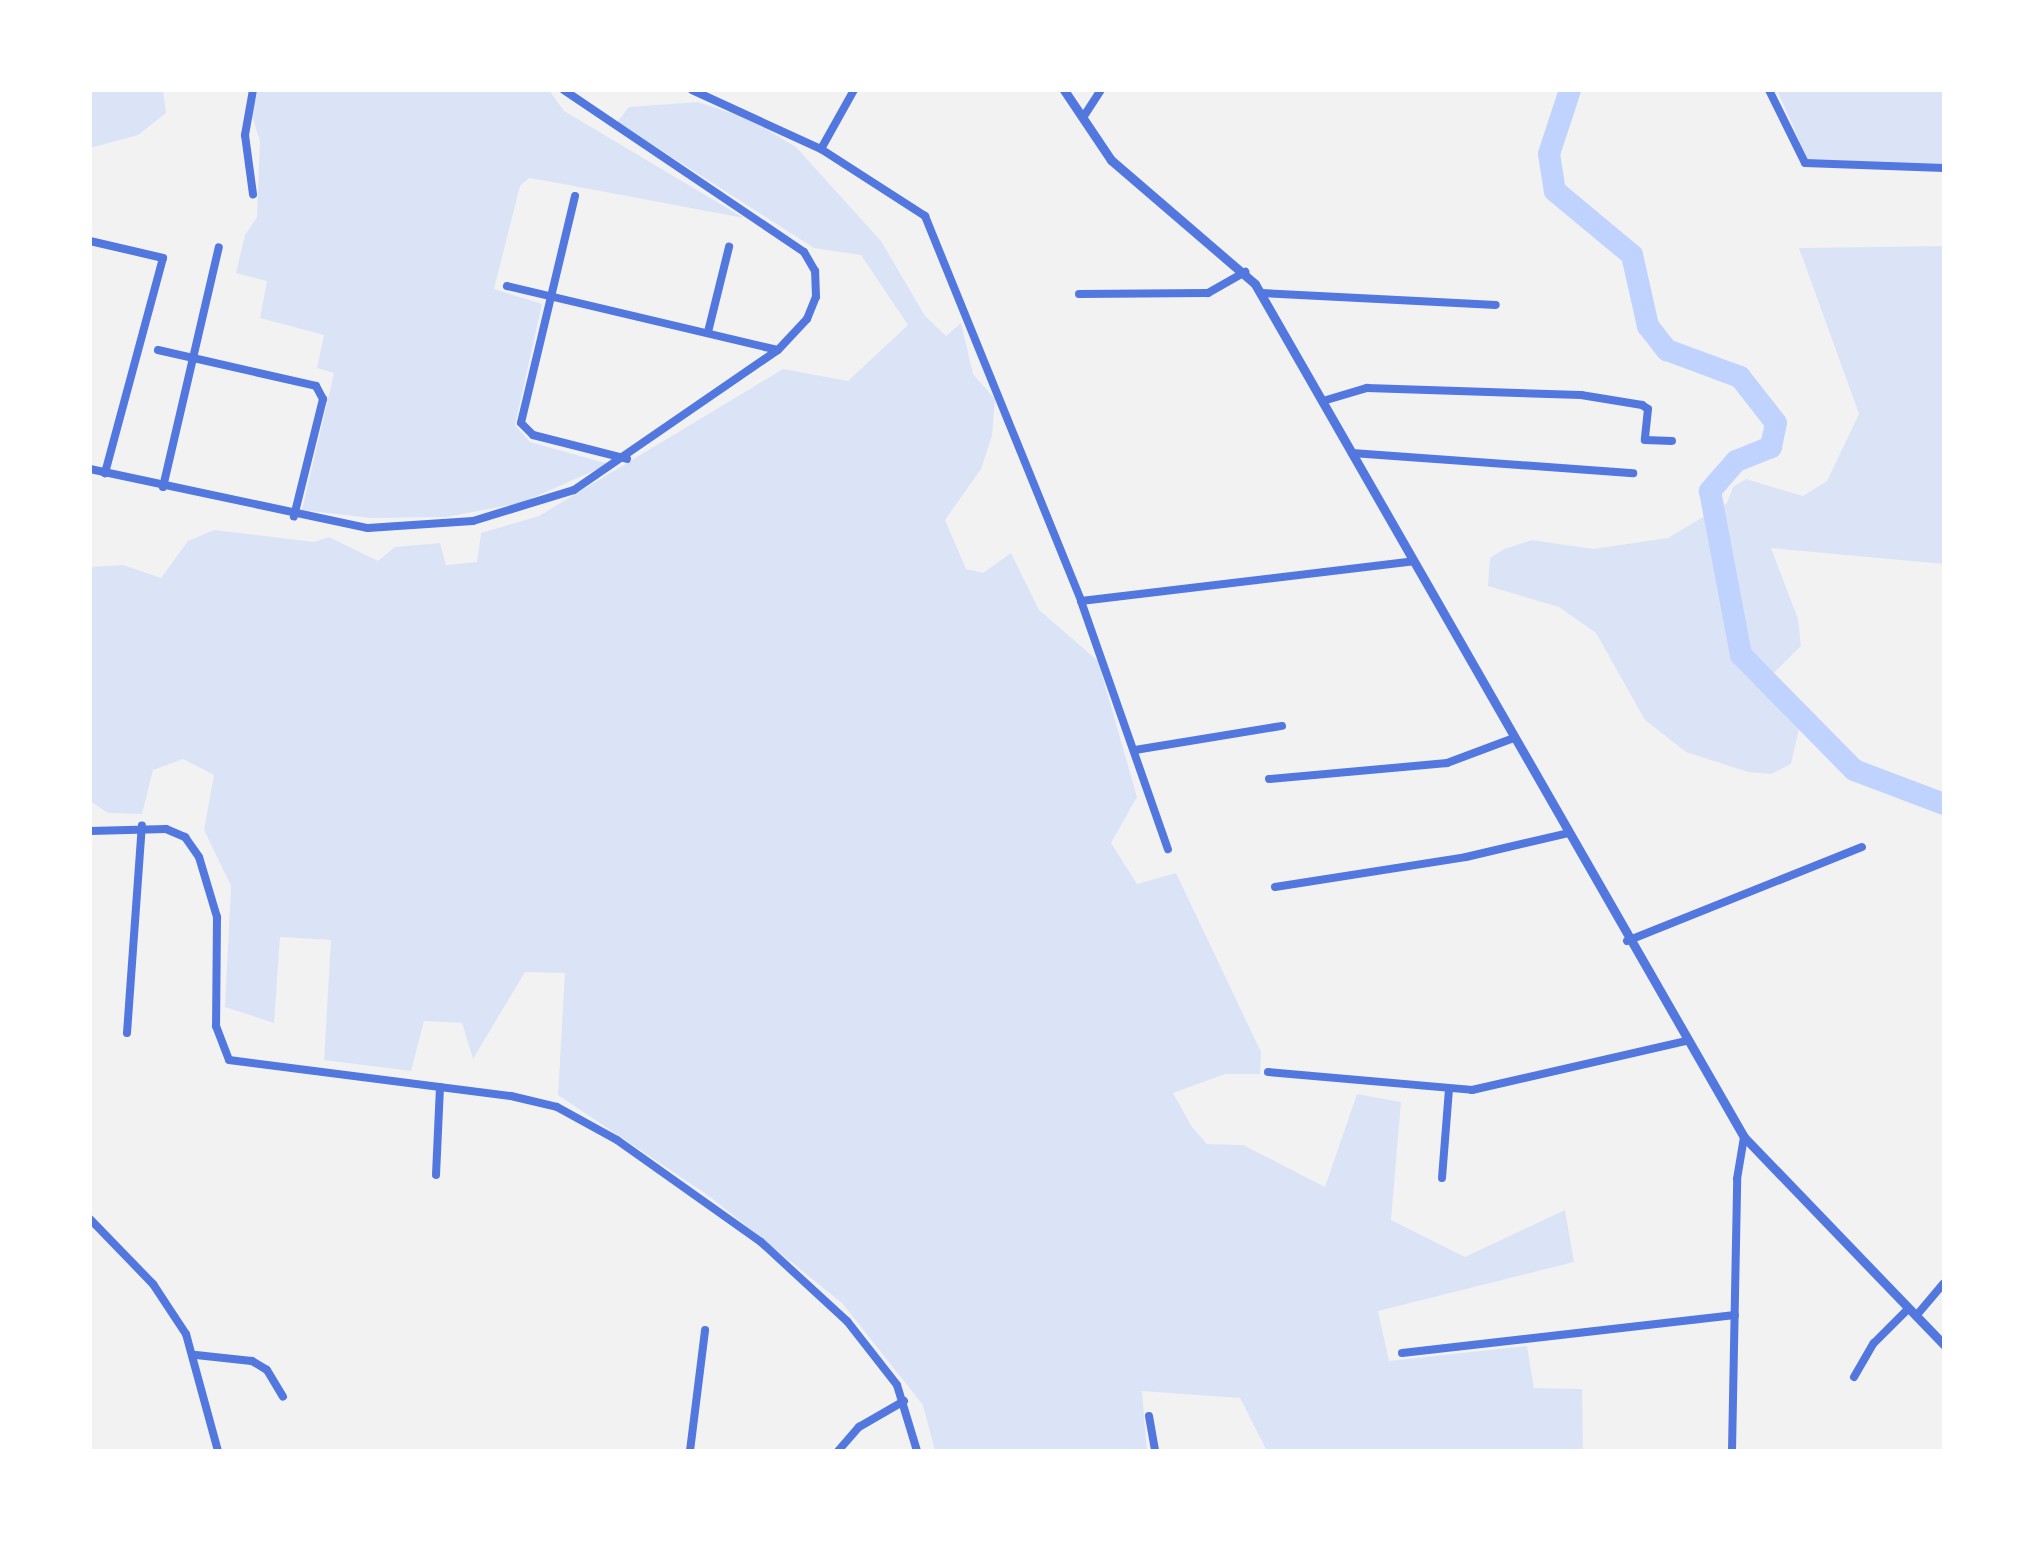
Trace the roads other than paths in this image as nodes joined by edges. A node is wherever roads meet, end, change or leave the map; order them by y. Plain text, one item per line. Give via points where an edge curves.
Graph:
1 (253, 90) edge
2 (564, 90) edge
3 (692, 90) edge
4 (854, 90) edge
5 (1064, 90) edge
6 (1101, 90) edge
7 (1770, 90) edge
8 (1084, 116) junction
9 (821, 149) junction
10 (1944, 168) edge
11 (253, 194) dead end
12 (575, 196) dead end
13 (90, 241) edge
14 (219, 246) dead end
15 (730, 247) dead end
16 (1245, 272) junction
17 (508, 286) dead end
18 (1079, 294) dead end
19 (1261, 294) junction
20 (550, 296) junction
21 (1496, 305) dead end
22 (708, 332) junction
23 (158, 350) dead end
24 (778, 350) junction
25 (194, 359) junction
26 (1322, 401) junction
27 (1672, 441) dead end
28 (1352, 453) junction
29 (627, 459) junction
30 (90, 469) edge
31 (1633, 472) dead end
32 (105, 473) junction
33 (163, 487) junction
34 (294, 516) junction
35 (1414, 561) junction
36 (1080, 601) junction
37 (1282, 726) dead end
38 (1514, 738) junction
39 (1135, 750) junction
40 (1270, 778) dead end
41 (142, 826) junction
42 (90, 831) edge
43 (1568, 833) junction
44 (1862, 846) dead end
45 (1168, 849) dead end
46 (1275, 888) dead end
47 (1628, 941) junction
48 (126, 1033) dead end
49 (1686, 1041) junction
50 (1268, 1072) dead end
51 (440, 1087) junction
52 (1448, 1090) junction
53 (1744, 1137) junction
54 (436, 1175) dead end
55 (1442, 1178) dead end
56 (90, 1219) edge
57 (1944, 1283) edge
58 (1912, 1312) junction
59 (1735, 1315) junction
60 (706, 1330) dead end
61 (1944, 1345) edge
62 (1402, 1354) dead end
63 (196, 1356) junction
64 (1854, 1377) dead end
65 (283, 1397) dead end
66 (904, 1401) junction
67 (1148, 1416) dead end
68 (218, 1451) edge
69 (690, 1451) edge
70 (838, 1451) edge
71 (917, 1451) edge
72 (1154, 1451) edge
73 (1732, 1451) edge

1 - 11 street via 246,135
2 - 24 street via 804,252 815,271 816,296 807,320
3 - 9 street
4 - 9 street
5 - 8 street
6 - 8 street
7 - 10 street via 1805,164
8 - 16 street via 1111,160
9 - 36 street via 906,200 933,227
12 - 20 street
13 - 32 street via 163,258
14 - 25 street
15 - 22 street
16 - 18 street via 1208,293
16 - 19 street
17 - 20 street
19 - 21 street
19 - 26 street
20 - 22 street
20 - 29 street via 522,427
22 - 24 street
23 - 25 street
24 - 29 street
25 - 33 street
25 - 34 street via 320,392
26 - 27 street via 1367,388 1582,395 1648,409 1645,440
26 - 28 street
28 - 31 street
28 - 35 street
29 - 34 street via 537,506 473,520 368,528
30 - 32 street
32 - 33 street
33 - 34 street
35 - 36 street via 1270,584
35 - 38 street
36 - 39 street
37 - 39 street
38 - 40 street via 1446,763
38 - 43 street
39 - 45 street
41 - 42 street
41 - 48 street
41 - 51 street via 185,838 207,872 218,917 218,1041 229,1060
43 - 46 street via 1466,858
43 - 47 street
44 - 47 street
47 - 49 street
49 - 52 street via 1505,1085
49 - 53 street
50 - 52 street
51 - 54 street
51 - 66 street via 557,1107 617,1140 761,1242 847,1321 889,1371
52 - 55 street
53 - 58 street
53 - 59 street
56 - 63 street via 153,1284
57 - 58 street
58 - 61 street
58 - 64 street via 1874,1342
59 - 62 street
59 - 73 street
60 - 69 street
63 - 65 street via 252,1361 267,1370
63 - 68 street
66 - 70 street via 859,1427
66 - 71 street
67 - 72 street

